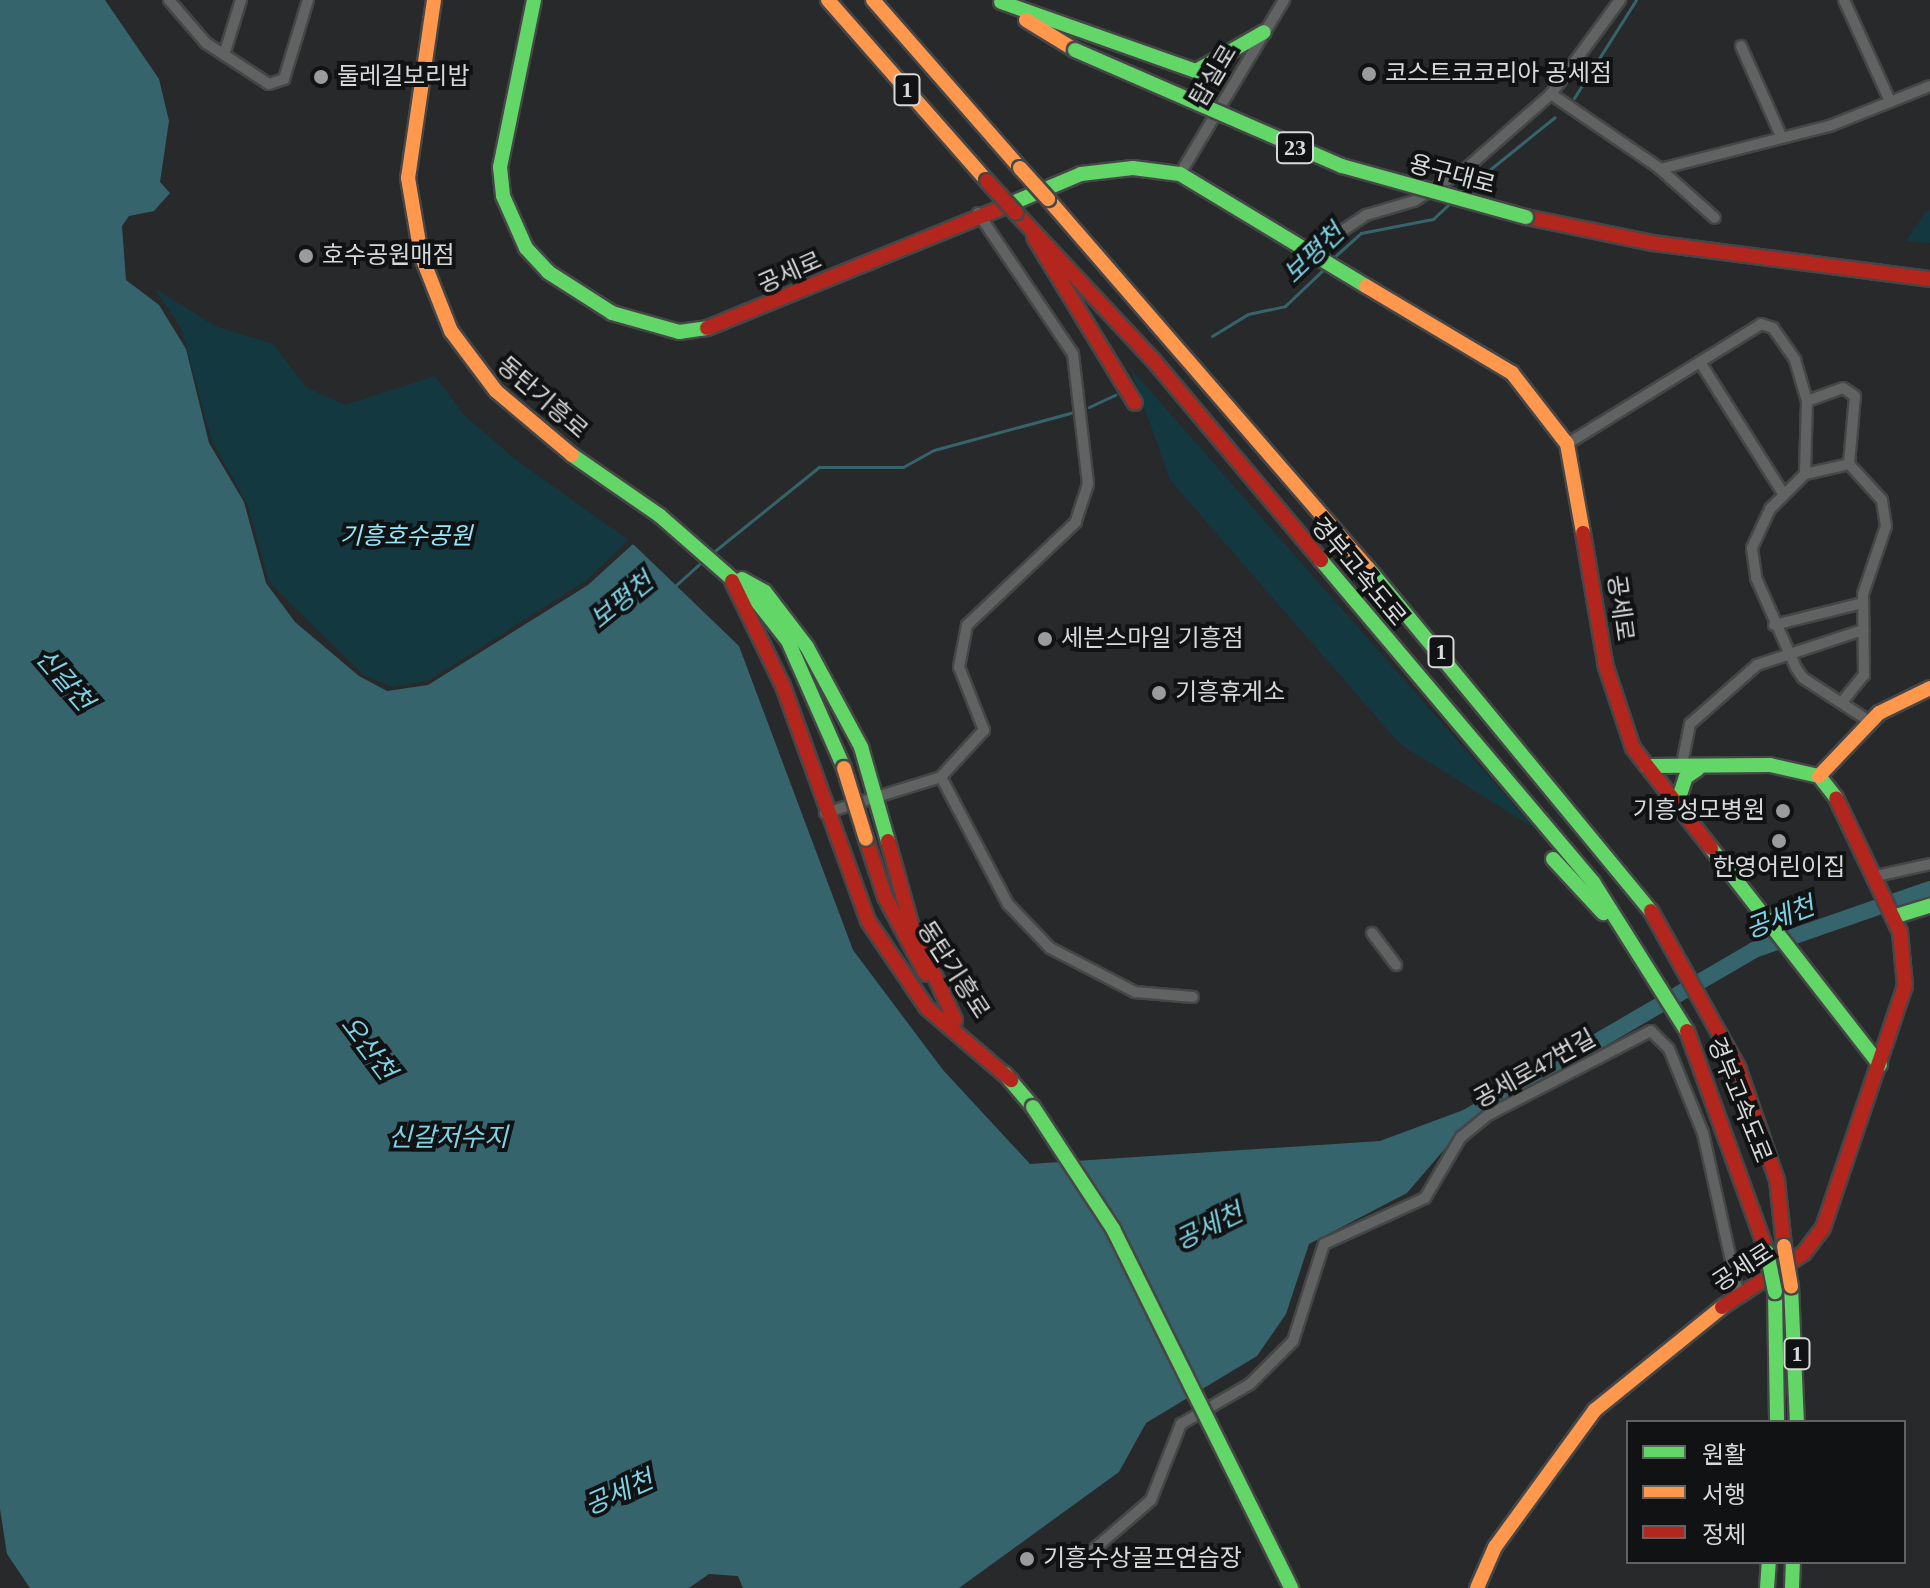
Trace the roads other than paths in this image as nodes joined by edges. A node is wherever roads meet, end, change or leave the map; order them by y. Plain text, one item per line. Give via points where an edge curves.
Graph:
1 (169, 0) edge
2 (241, 0) edge
3 (308, 0) edge
4 (434, 0) edge
5 (534, 0) edge
6 (828, 0) edge
7 (873, 0) edge
8 (1284, 0) edge
9 (1620, 0) edge
10 (1844, 0) edge
11 (999, 1) edge
12 (1264, 32) junction
13 (1741, 46) dead end
14 (224, 55) junction
15 (1930, 86) edge
16 (1551, 94) junction
17 (1890, 101) junction
18 (1781, 136) junction
19 (1660, 169) junction
20 (1180, 174) junction
21 (978, 213) junction
22 (1021, 218) junction
23 (1715, 218) dead end
24 (1318, 250) junction
25 (1930, 279) edge
26 (1700, 362) junction
27 (1807, 401) junction
28 (1130, 403) dead end
29 (1567, 444) junction
30 (1849, 464) junction
31 (1805, 474) junction
32 (1784, 495) junction
33 (724, 566) junction
34 (1863, 603) junction
35 (1774, 625) junction
36 (1863, 630) junction
37 (1786, 651) junction
38 (1930, 688) edge
39 (1842, 702) junction
40 (1869, 721) junction
41 (1647, 766) junction
42 (1700, 768) junction
43 (1681, 769) junction
44 (1819, 776) junction
45 (941, 777) junction
46 (878, 796) junction
47 (1677, 804) junction
48 (825, 813) junction
49 (1553, 859) dead end
50 (1930, 864) edge
51 (1878, 881) junction
52 (1930, 906) edge
53 (1893, 917) junction
54 (1372, 933) dead end
55 (1649, 962) junction
56 (1396, 965) dead end
57 (1193, 997) dead end
58 (955, 1020) junction
59 (1880, 1065) junction
60 (1011, 1080) junction
61 (1739, 1297) junction
62 (1777, 1420) edge
63 (1797, 1420) edge
64 (1085, 1557) dead end
65 (1769, 1564) edge
66 (1793, 1564) edge
67 (1291, 1588) edge
68 (1477, 1588) edge
69 (1767, 1588) edge
70 (1792, 1588) edge

1 - 14 street
2 - 14 street
3 - 14 street via 278,84
4 - 33 main road, 동탄기흥로 via 408,178 421,255 451,331 496,391 553,442
5 - 21 main road, 공세로 via 500,167 503,196 526,248 548,272 612,313 679,332 718,326
6 - 22 main road, 경부고속도로 / 1, bridge
7 - 63 main road, 경부고속도로 / 1, bridge via 1529,754 1687,965 1777,1180 1791,1286
8 - 12 street, 탑실로
9 - 16 street
10 - 17 street
11 - 12 main road via 1196,71 1219,64
11 - 25 main road, 용구대로 / 23, bridge via 1075,50 1331,162 1526,217 1653,243
12 - 20 street, 탑실로
13 - 18 street
15 - 17 street
16 - 19 street
16 - 24 street via 1449,182 1366,215
17 - 18 street
18 - 19 street
19 - 23 street
20 - 21 main road, 공세로 via 1133,168 1081,174
20 - 24 main road, 공세로
21 - 45 street via 1073,354 1088,484 1076,522 967,625 959,667 984,730
22 - 28 main road via 1121,379
22 - 55 main road, 경부고속도로 / 1 via 1052,244 1154,361 1593,882
24 - 29 main road, 공세로 via 1512,373
26 - 27 street via 1766,323 1795,360
26 - 29 street
26 - 32 street
27 - 30 street via 1852,389
27 - 31 street
29 - 41 main road, 공세로 via 1606,667 1633,748
30 - 31 street
30 - 34 street via 1886,513
31 - 32 street
32 - 35 street via 1752,548
33 - 46 main road via 765,592 807,647 861,747
33 - 48 main road via 783,686
33 - 58 main road, 동탄기흥로, bridge via 788,641 844,768 905,941
34 - 35 street
34 - 36 street
35 - 37 street
36 - 37 street
36 - 39 street via 1861,685
37 - 39 street via 1803,678
37 - 43 street via 1757,665 1690,724
38 - 40 main road
39 - 40 street
40 - 44 main road
41 - 43 main road
41 - 47 main road, 공세로
42 - 43 main road
42 - 44 main road via 1792,766
42 - 47 main road via 1686,777
44 - 51 main road via 1844,807
45 - 46 street
45 - 57 street via 1008,904 1050,948 1135,992
46 - 48 street
46 - 58 main road via 911,924
47 - 59 main road, 공세로
48 - 60 main road via 891,962 927,1008
49 - 55 main road
50 - 51 street
51 - 53 main road, 공세로
52 - 53 main road
53 - 59 main road, 공세로 via 1906,955 1905,986
54 - 56 street
55 - 62 main road, 경부고속도로 / 1, bridge via 1684,1024 1767,1252 1775,1292
58 - 60 main road, 동탄기흥로
59 - 61 main road, 공세로 via 1823,1228 1804,1253
60 - 67 main road, 동탄기흥로, bridge via 1113,1229
61 - 64 street, 공세로47번길 via 1707,1145 1669,1049 1651,1031 1488,1115 1461,1137 1425,1198 1324,1244 1293,1341 1250,1384 1181,1424 1151,1500
61 - 68 main road, 공세로 via 1673,1341 1595,1410 1495,1547
65 - 69 main road
66 - 70 main road

